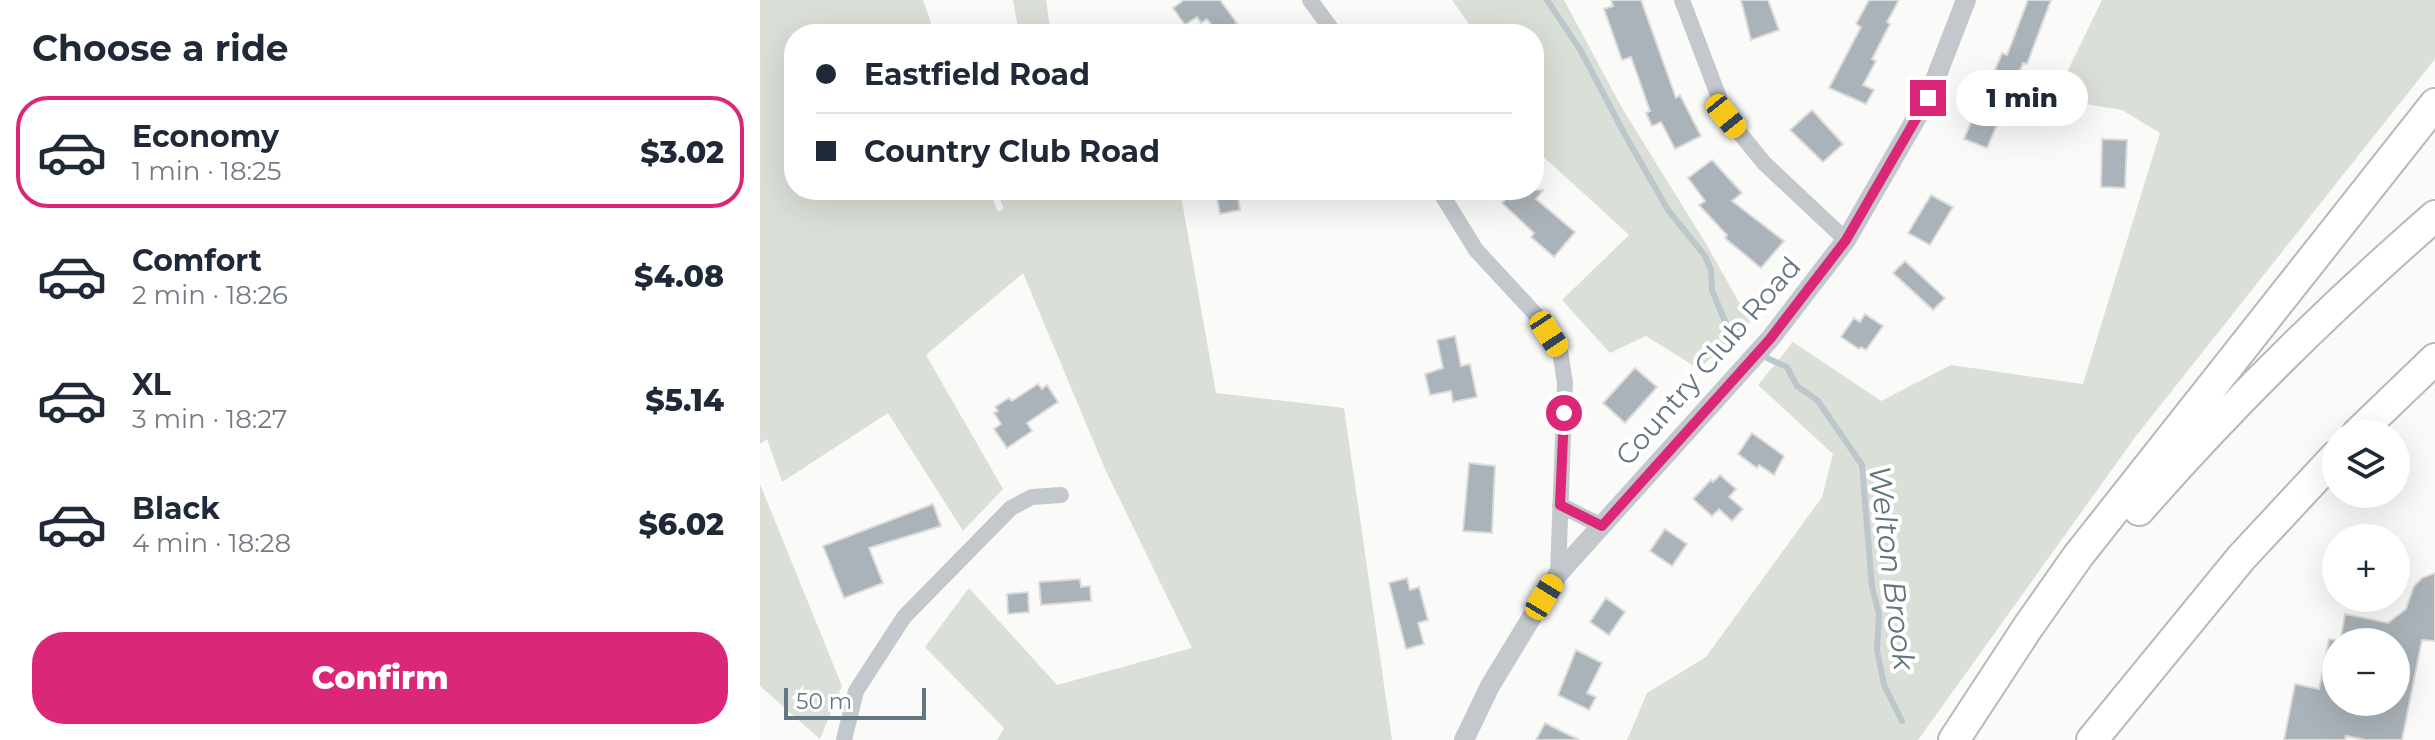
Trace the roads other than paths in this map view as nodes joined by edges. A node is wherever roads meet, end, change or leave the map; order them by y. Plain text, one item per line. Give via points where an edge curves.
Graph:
1 (1310, 0) edge
2 (1682, 0) edge
3 (1966, 0) edge
4 (1328, 24) edge
5 (2435, 104) edge
6 (1445, 200) edge
7 (2435, 216) edge
8 (1846, 240) junction
9 (2435, 359) edge
10 (2372, 420) edge
11 (2322, 471) edge
12 (1061, 495) dead end
13 (1560, 505) junction
14 (1602, 526) junction
15 (1558, 574) junction
16 (844, 740) edge
17 (1464, 740) edge
18 (1955, 740) edge
19 (2092, 740) edge

1 - 4 street
2 - 8 street via 1726,116 1764,163
3 - 8 street, Country Club Road via 1928,98
5 - 18 highway via 2078,556
6 - 13 street via 1476,250 1538,317 1560,351 1565,383
7 - 18 highway via 2289,352 2161,485 2037,632
8 - 14 street, Country Club Road via 1770,339
9 - 10 highway
11 - 19 highway via 2241,558
12 - 16 street via 1032,497 1011,508 904,617 856,691
13 - 14 street
13 - 15 street
14 - 15 street, Country Club Road
15 - 17 street, Country Club Road

